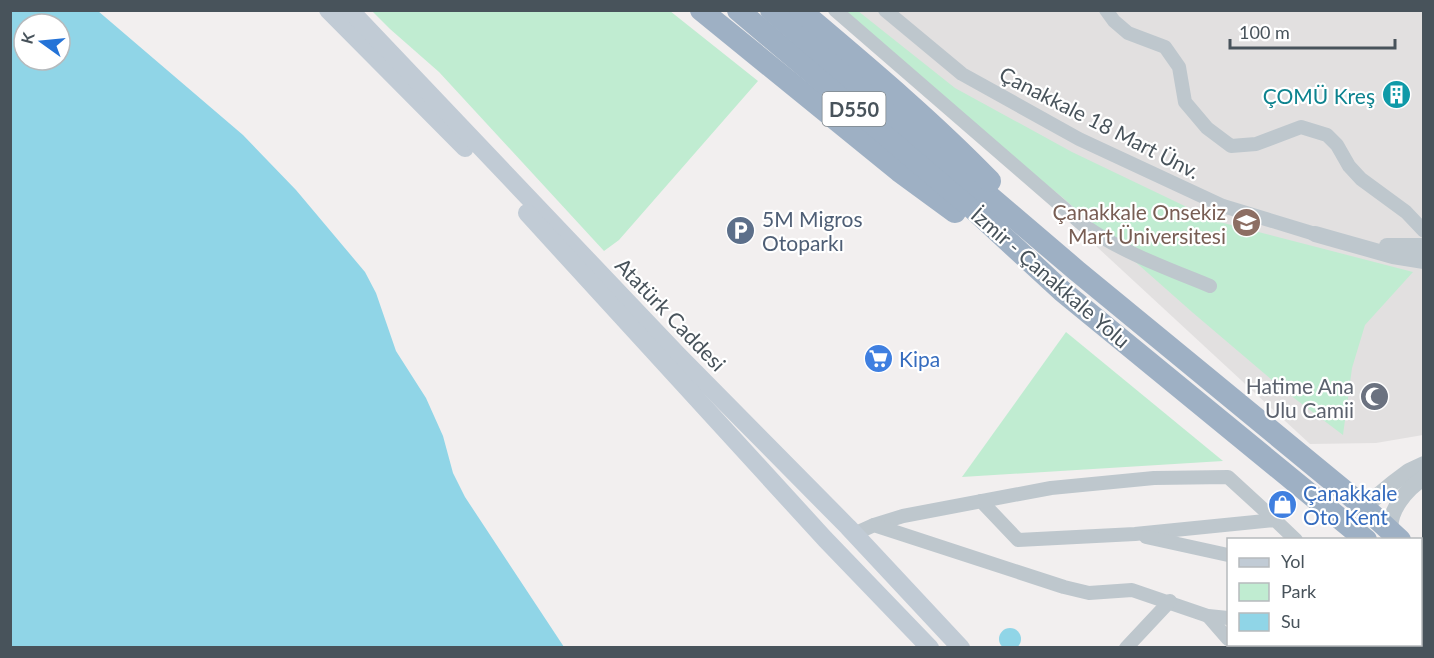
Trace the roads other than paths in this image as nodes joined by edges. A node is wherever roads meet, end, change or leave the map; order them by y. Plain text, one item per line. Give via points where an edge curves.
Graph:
1 (328, 10) edge
2 (350, 10) edge
3 (702, 10) edge
4 (738, 10) edge
5 (771, 10) edge
6 (800, 10) edge
7 (835, 10) edge
8 (885, 10) edge
9 (1106, 10) edge
10 (976, 199) junction
11 (1424, 231) edge
12 (1315, 234) junction
13 (1424, 246) edge
14 (1424, 261) edge
15 (1077, 271) junction
16 (601, 283) junction
17 (1210, 286) dead end
18 (1062, 291) junction
19 (1424, 464) edge
20 (1424, 478) edge
21 (981, 501) junction
22 (1364, 507) junction
23 (1275, 520) junction
24 (874, 525) junction
25 (854, 534) junction
26 (1135, 534) junction
27 (1396, 536) edge
28 (1294, 538) edge
29 (1364, 538) edge
30 (837, 552) junction
31 (1227, 555) edge
32 (1170, 601) junction
33 (928, 613) junction
34 (1208, 616) junction
35 (1227, 618) edge
36 (914, 631) junction
37 (1227, 638) edge
38 (930, 648) edge
39 (961, 648) edge
40 (1126, 648) edge

1 - 16 main road, Atatürk Caddesi
2 - 16 main road, Atatürk Caddesi
3 - 18 highway via 899,171
4 - 10 highway, İzmir - Çanakkale Yolu / D550
5 - 10 highway, İzmir - Çanakkale Yolu / D550
6 - 15 highway via 964,154
7 - 17 street via 1082,224 1140,257
8 - 12 street, Çanakkale 18 Mart Ünv. via 962,74 1079,139 1223,206
9 - 11 street via 1128,33 1165,47 1179,67 1185,102 1207,128 1231,146 1256,144 1301,127 1327,135 1361,179 1406,212
10 - 15 highway, İzmir - Çanakkale Yolu / D550
10 - 18 highway, İzmir - Çanakkale Yolu / D550
12 - 13 street via 1396,248
12 - 14 street
15 - 22 highway, İzmir - Çanakkale Yolu / D550
16 - 25 main road, Atatürk Caddesi via 678,355
16 - 30 main road, Atatürk Caddesi
18 - 29 highway, İzmir - Çanakkale Yolu / D550
19 - 22 street
20 - 27 street via 1395,507 1390,525
21 - 23 street via 1051,488 1154,478 1228,477
21 - 24 street
21 - 26 street via 1018,540
22 - 27 highway, İzmir - Çanakkale Yolu / D550
23 - 26 street
23 - 28 street
24 - 25 street
24 - 32 street via 1064,588 1089,593 1132,590
25 - 30 main road
25 - 33 main road, Atatürk Caddesi
26 - 31 street
30 - 36 main road, Atatürk Caddesi
32 - 34 street
32 - 40 street
33 - 36 main road
33 - 39 main road, Atatürk Caddesi
34 - 35 street
34 - 37 street
36 - 38 main road, Atatürk Caddesi

